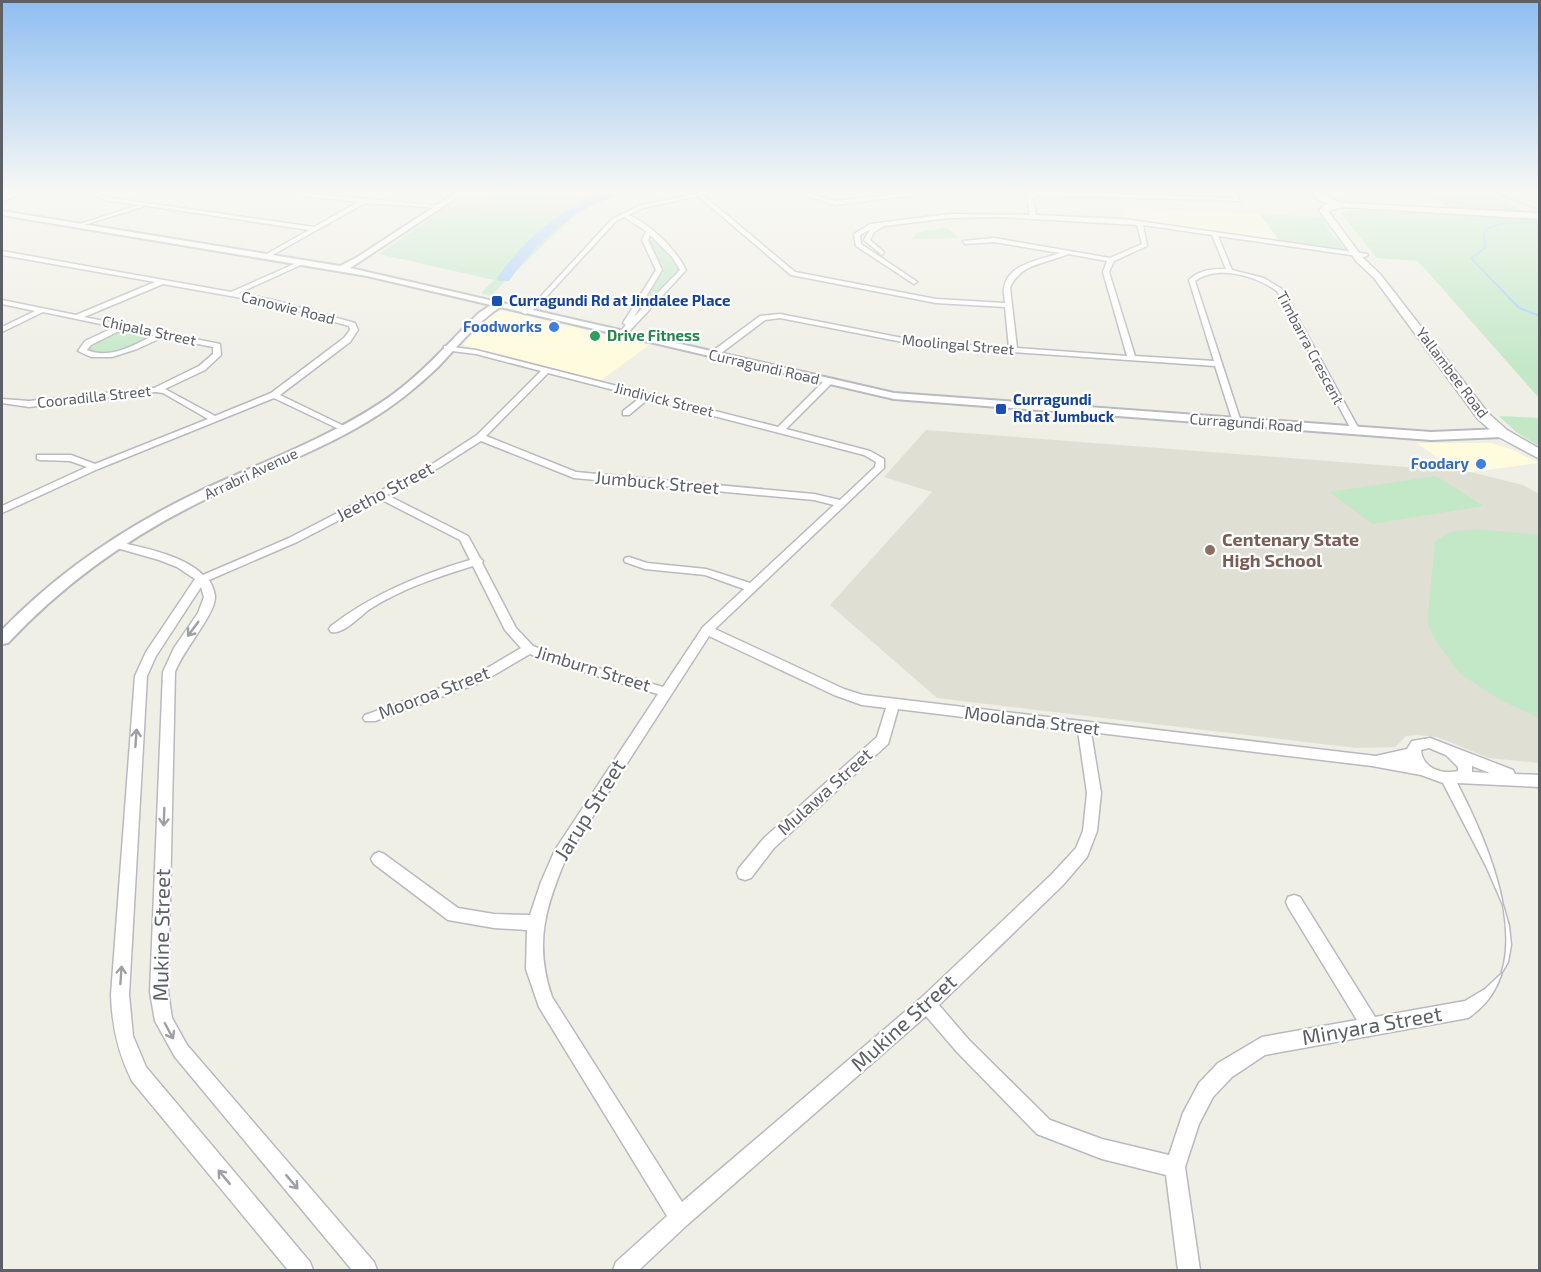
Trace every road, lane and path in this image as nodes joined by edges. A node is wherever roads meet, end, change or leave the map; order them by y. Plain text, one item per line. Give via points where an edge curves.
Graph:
1 (225, 249) edge
2 (279, 249) edge
3 (375, 249) edge
4 (586, 249) edge
5 (650, 249) edge
6 (667, 249) edge
7 (764, 249) edge
8 (863, 249) edge
9 (877, 249) edge
10 (1052, 249) edge
11 (1134, 249) edge
12 (1221, 249) edge
13 (1319, 249) edge
14 (1355, 249) edge
15 (1068, 252) junction
16 (2, 253) edge
17 (1360, 255) junction
18 (267, 256) junction
19 (1111, 260) junction
20 (303, 262) junction
21 (342, 268) junction
22 (1230, 272) junction
23 (161, 282) junction
24 (914, 282) junction
25 (232, 294) junction
26 (901, 294) junction
27 (2, 302) edge
28 (497, 305) junction
29 (1008, 305) junction
30 (43, 309) junction
31 (525, 312) junction
32 (79, 316) junction
33 (123, 326) junction
34 (2, 330) edge
35 (618, 333) junction
36 (163, 334) junction
37 (447, 348) junction
38 (1013, 350) junction
39 (713, 355) junction
40 (1132, 358) junction
41 (1218, 364) junction
42 (547, 370) junction
43 (828, 382) junction
44 (156, 390) junction
45 (274, 395) junction
46 (646, 396) junction
47 (2, 401) edge
48 (626, 413) dead end
49 (215, 419) junction
50 (1237, 422) junction
51 (346, 429) junction
52 (780, 430) junction
53 (1356, 431) junction
54 (1502, 433) junction
55 (480, 437) junction
56 (1539, 455) edge
57 (40, 457) dead end
58 (879, 458) joint
59 (95, 467) junction
60 (380, 495) junction
61 (841, 503) junction
62 (2, 510) edge
63 (114, 544) junction
64 (629, 560) dead end
65 (478, 561) junction
66 (200, 580) junction
67 (750, 587) junction
68 (8, 626) edge
69 (335, 629) dead end
70 (707, 630) junction
71 (2, 639) edge
72 (529, 649) junction
73 (666, 692) junction
74 (893, 705) junction
75 (370, 718) dead end
76 (1084, 728) junction
77 (1413, 753) junction
78 (1456, 754) junction
79 (1372, 761) junction
80 (1426, 770) junction
81 (1455, 778) junction
82 (1521, 778) junction
83 (1539, 781) edge
84 (379, 858) dead end
85 (745, 873) dead end
86 (1294, 902) dead end
87 (536, 923) junction
88 (927, 1004) junction
89 (1370, 1025) junction
90 (1175, 1167) junction
91 (680, 1218) junction
92 (302, 1270) edge
93 (366, 1270) edge
94 (624, 1270) edge
95 (1189, 1270) edge

1 - 18 street, Curragundi Road
2 - 18 street
3 - 21 street
4 - 31 street
5 - 35 street via 659,272
6 - 35 street via 682,270
7 - 26 street via 793,274
8 - 24 street
9 - 24 street via 915,275
10 - 15 street
11 - 19 street
12 - 22 street
13 - 17 street
14 - 17 main road, Yallambee Road
15 - 19 street
15 - 29 street via 1015,271 1007,288
16 - 23 street, Canowie Road
17 - 54 main road, Yallambee Road via 1483,416
18 - 20 street, Curragundi Road
19 - 40 street via 1106,276
20 - 21 street, Curragundi Road
20 - 25 street
21 - 28 street, Curragundi Road
22 - 41 street, Timbarra Crescent via 1204,273 1191,280
22 - 53 street, Timbarra Crescent via 1264,279 1281,290
23 - 25 street, Canowie Road
23 - 32 street
24 - 26 street
25 - 45 street, Canowie Road via 352,325 354,330 347,340
26 - 29 street via 936,301
27 - 30 street, Chipala Street
28 - 31 street, Curragundi Road
28 - 37 street, Arrabri Avenue
29 - 38 street
30 - 32 street, Chipala Street
30 - 34 street
31 - 35 street, Curragundi Road
32 - 33 street, Chipala Street
33 - 36 street, Chipala Street
33 - 36 street via 90,342 82,351 99,355 120,352
35 - 39 street, Curragundi Road
36 - 44 street, Chipala Street via 209,343 219,351 202,368
37 - 42 street, Jindivick Street
37 - 51 street, Arrabri Avenue via 396,398
38 - 39 street, Moolingal Street via 909,342 771,316
38 - 40 street, Moolingal Street
39 - 43 street, Curragundi Road
40 - 41 street, Moolingal Street
41 - 50 street, Timbarra Crescent
42 - 46 street, Jindivick Street
42 - 55 street, Jeetho Street
43 - 50 street, Curragundi Road via 904,397
43 - 52 street
44 - 47 street, Cooradilla Street via 28,404
44 - 49 street, Cooradilla Street
45 - 49 street, Canowie Road
45 - 51 street
46 - 48 street
46 - 52 street, Jindivick Street
49 - 59 street, Canowie Road
50 - 53 street, Curragundi Road
51 - 63 street, Arrabri Avenue via 205,495
52 - 58 street, Jindivick Street
53 - 54 street, Curragundi Road via 1431,436
54 - 56 main road, Yallambee Road
55 - 60 street, Jeetho Street
55 - 61 street, Jumbuck Street via 574,475 814,497
57 - 59 street via 71,458
58 - 61 street, Jarup Street via 879,468
59 - 62 street, Canowie Road
60 - 65 street, Jimburn Street via 464,538
60 - 66 street, Jeetho Street via 293,540
61 - 67 street, Jarup Street
63 - 66 street via 182,565
63 - 68 street, Arrabri Avenue
64 - 67 street via 645,566 706,572
65 - 69 street via 392,590
65 - 72 street, Jimburn Street via 511,630
92 -> 66 street, Mukine Street via 139,1074 120,1024 141,676
66 -> 93 street, Mukine Street via 210,589 208,605 176,654 168,682 159,992 162,1013 181,1051
67 - 70 street, Jarup Street
68 - 71 street, Arrabri Avenue
70 - 73 street, Jarup Street
70 - 74 street, Moolanda Street via 839,692
72 - 73 street, Jimburn Street
72 - 75 street, Mooroa Street via 478,679
73 - 87 street, Jarup Street via 560,855
74 - 76 street, Moolanda Street
74 - 85 street, Mulawa Street via 883,740 769,843
76 - 79 street, Moolanda Street
76 - 88 street, Mukine Street via 1094,793 1093,813 1082,852
77 - 78 street, Moolanda Street via 1417,745 1430,743
77 - 79 street, Moolanda Street
77 - 80 street
78 - 81 street, Minyara Street via 1465,765 1465,774
78 - 82 street
79 - 80 street, Moolanda Street
80 - 81 street, Moolanda Street
81 - 82 street
81 - 89 street, Minyara Street via 1517,911 1524,940 1521,962 1492,999 1468,1010
82 - 83 street
84 - 87 street via 454,915
86 - 89 street
87 - 91 street, Jarup Street via 535,969 545,1001
88 - 90 street via 1044,1127 1102,1149
88 - 91 street, Mukine Street
89 - 90 street, Minyara Street via 1262,1046 1225,1070 1206,1090 1190,1120
90 - 95 street, Minyara Street
91 - 94 street, Mukine Street

